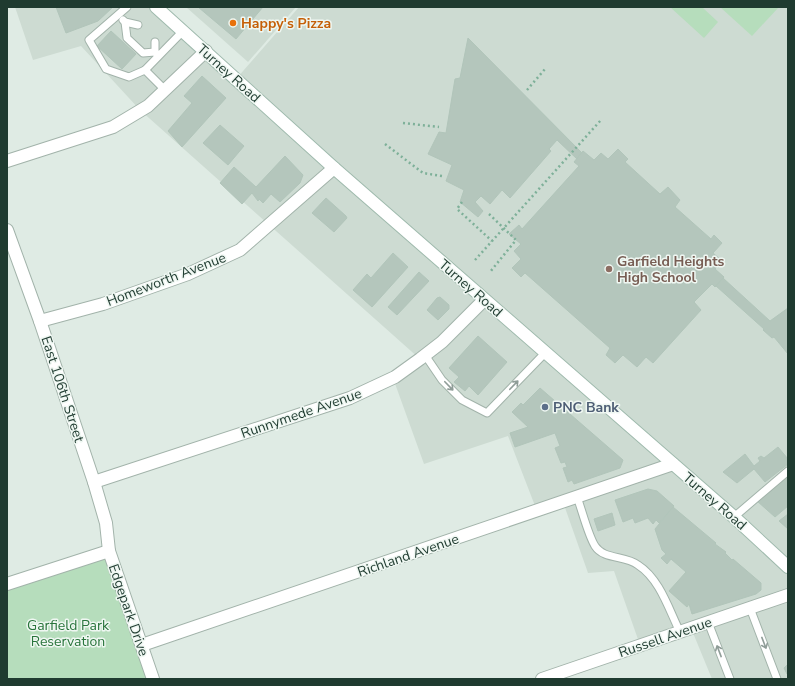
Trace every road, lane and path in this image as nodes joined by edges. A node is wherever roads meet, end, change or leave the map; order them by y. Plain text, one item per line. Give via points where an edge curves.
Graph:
1 (127, 7) edge
2 (156, 7) edge
3 (118, 15) junction
4 (125, 22) junction
5 (138, 25) dead end
6 (184, 31) junction
7 (155, 42) dead end
8 (206, 51) junction
9 (157, 54) junction
10 (545, 69) dead end
11 (145, 70) junction
12 (165, 90) junction
13 (527, 90) dead end
14 (601, 120) dead end
15 (403, 123) dead end
16 (439, 127) dead end
17 (385, 144) dead end
18 (7, 161) edge
19 (334, 168) junction
20 (442, 176) dead end
21 (462, 202) dead end
22 (488, 214) dead end
23 (504, 228) junction
24 (7, 230) edge
25 (492, 241) junction
26 (475, 260) dead end
27 (490, 272) dead end
28 (484, 300) junction
29 (40, 321) junction
30 (545, 353) junction
31 (425, 355) junction
32 (673, 464) junction
33 (788, 471) edge
34 (94, 482) junction
35 (577, 497) junction
36 (734, 517) junction
37 (109, 551) junction
38 (788, 567) edge
39 (7, 584) edge
40 (788, 595) edge
41 (750, 608) junction
42 (708, 622) junction
43 (680, 632) junction
44 (142, 645) junction
45 (153, 679) edge
46 (542, 679) edge
47 (730, 679) edge
48 (777, 679) edge

1 - 3 lane
2 - 6 street, Turney Road
3 - 4 lane
3 - 11 lane via 89,40 106,69 129,77
4 - 5 lane
4 - 9 lane via 126,38 143,53
6 - 8 street, Turney Road
6 - 9 lane
7 - 9 lane
8 - 12 street
8 - 19 street, Turney Road
9 - 11 lane
10 - 13 path
11 - 12 lane
12 - 18 street via 148,106 113,127
14 - 23 path
15 - 16 path
17 - 20 path via 423,173
19 - 28 street, Turney Road
19 - 29 street, Homeworth Avenue via 240,250 188,274 103,304
21 - 25 path via 457,209
22 - 23 path
23 - 25 path
23 - 27 path via 516,240
24 - 29 street, East 106th Street
25 - 26 path
28 - 30 street, Turney Road
28 - 31 street, Runnymede Avenue via 442,342
29 - 34 street, East 106th Street
31 -> 30 lane via 442,380 462,400 487,413
30 - 32 street, Turney Road
31 - 34 street, Runnymede Avenue via 395,377 350,398
32 - 35 street, Richland Avenue
32 - 36 street, Turney Road
33 - 36 lane
34 - 37 street, East 106th Street via 106,523
35 - 43 lane via 594,546 603,554 628,559 640,565 660,590
35 - 44 street, Richland Avenue
36 - 38 street, Turney Road
37 - 39 street, Edgepark Drive
37 - 44 street, Edgepark Drive
40 - 41 street, Russell Avenue
41 - 42 street, Russell Avenue
41 -> 48 lane
42 - 43 street, Russell Avenue
47 -> 42 lane
43 - 46 street, Russell Avenue
44 - 45 street, Edgepark Drive

